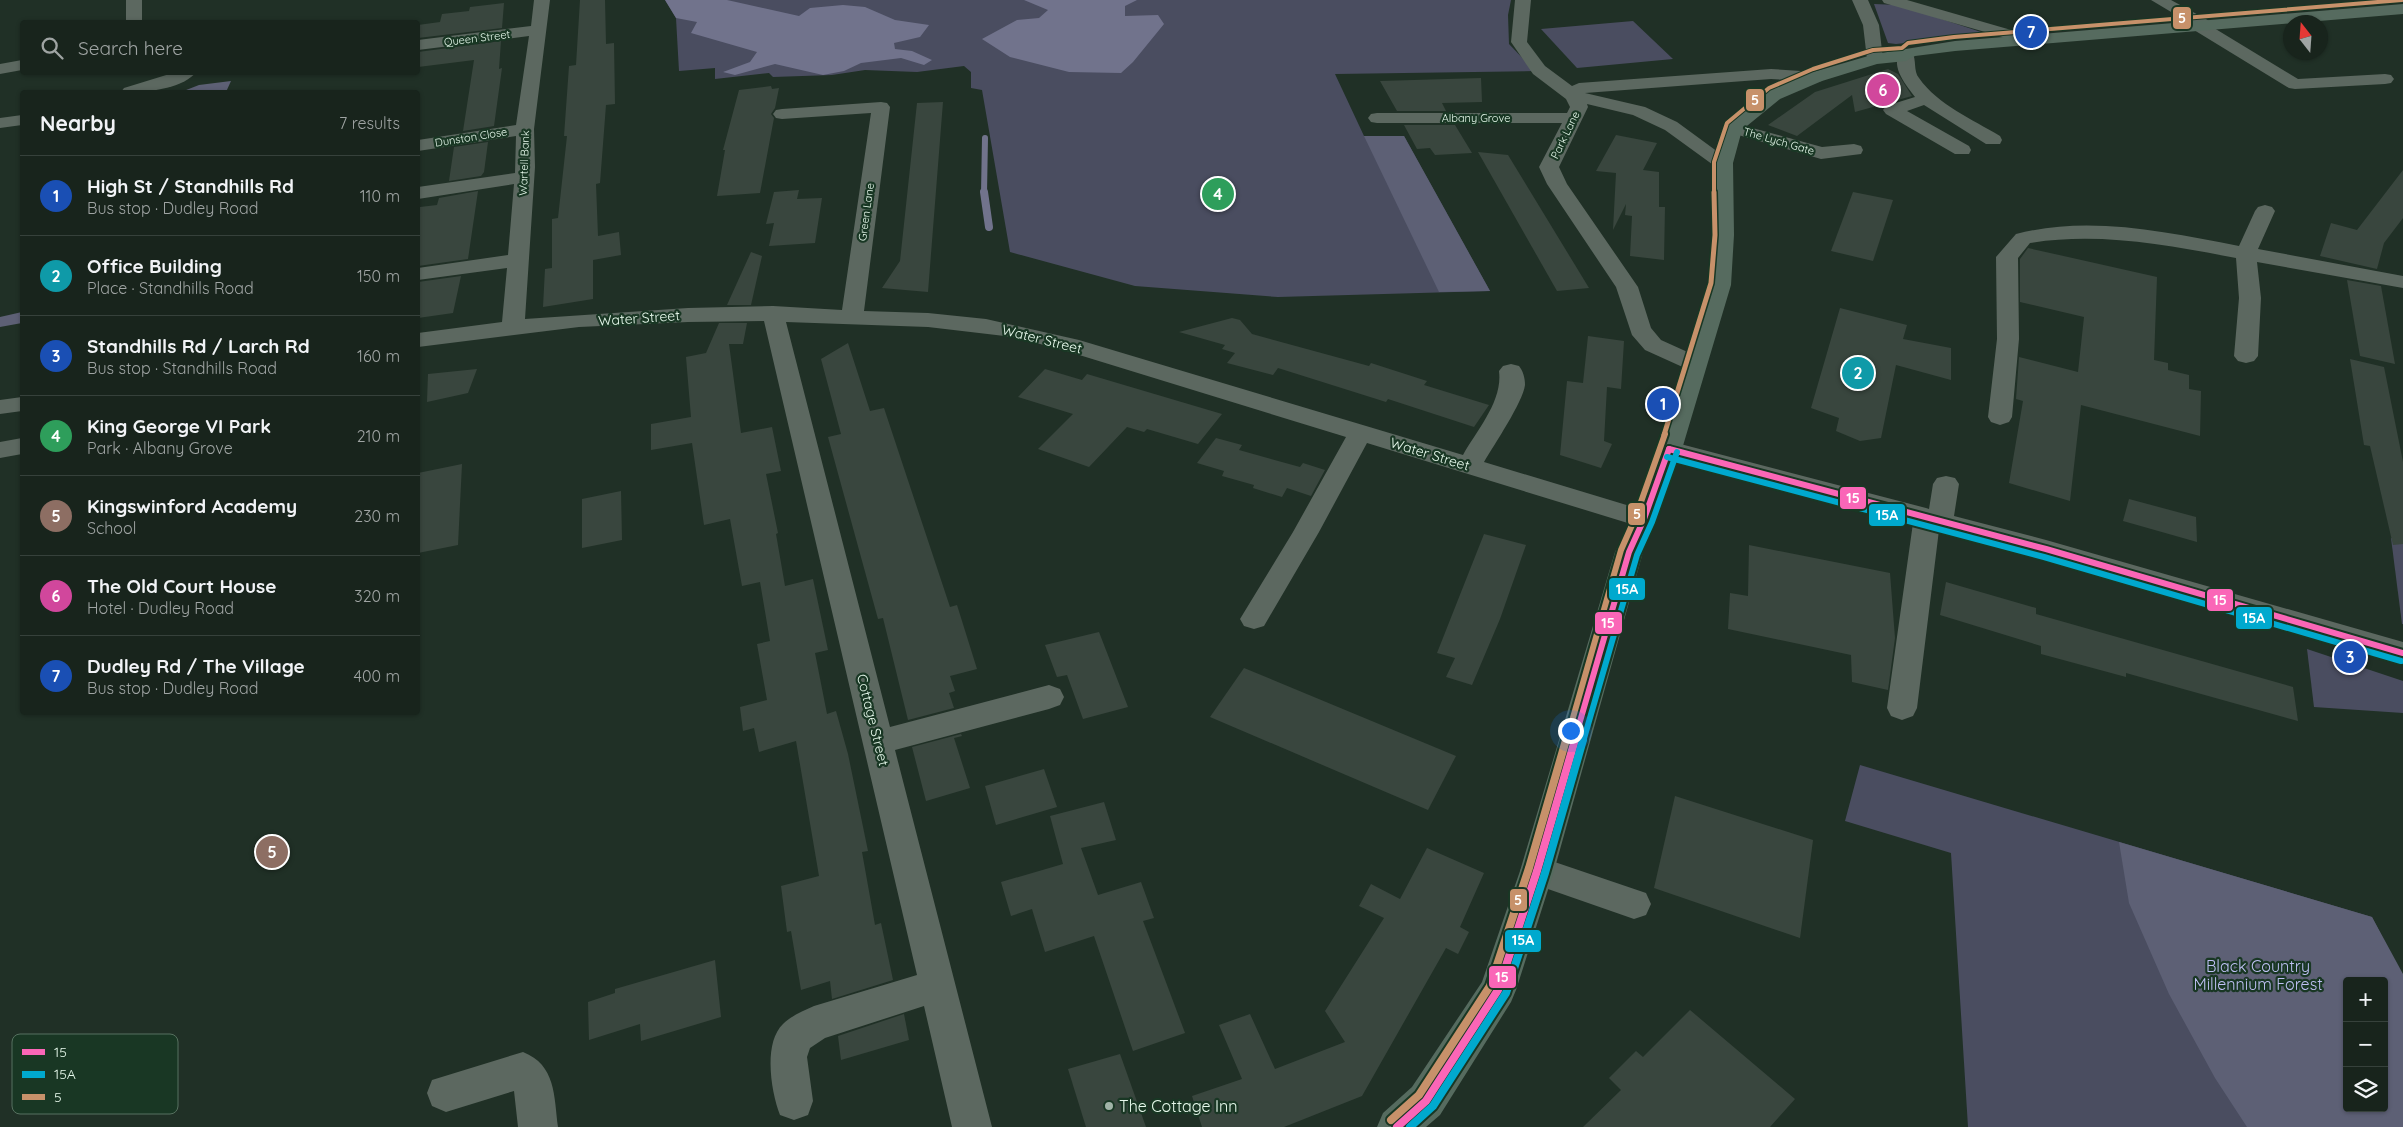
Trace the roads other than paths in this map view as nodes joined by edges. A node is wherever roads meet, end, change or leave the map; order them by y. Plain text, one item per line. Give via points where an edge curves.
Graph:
1 (134, 0) edge
2 (542, 0) edge
3 (1524, 0) edge
4 (1860, 0) edge
5 (1890, 0) edge
6 (2159, 0) edge
7 (2403, 9) edge
8 (134, 20) edge
9 (2203, 27) junction
10 (536, 30) junction
11 (2026, 39) junction
12 (420, 45) edge
13 (1906, 56) junction
14 (1875, 60) junction
15 (20, 65) edge
16 (0, 69) edge
17 (183, 75) edge
18 (1816, 76) junction
19 (2385, 79) dead end
20 (137, 90) edge
21 (1574, 96) junction
22 (1926, 100) junction
23 (1361, 106) dead end
24 (782, 114) dead end
25 (1574, 118) junction
26 (20, 120) edge
27 (0, 123) edge
28 (1734, 128) junction
29 (525, 129) junction
30 (1993, 140) dead end
31 (420, 145) edge
32 (1854, 150) dead end
33 (1962, 150) dead end
34 (1723, 162) junction
35 (524, 177) junction
36 (420, 193) edge
37 (2266, 211) dead end
38 (2246, 253) junction
39 (518, 260) junction
40 (420, 274) edge
41 (2403, 282) edge
42 (773, 313) junction
43 (852, 317) junction
44 (513, 326) junction
45 (420, 340) edge
46 (2246, 356) dead end
47 (1695, 364) junction
48 (1510, 370) dead end
49 (20, 404) edge
50 (0, 407) edge
51 (2000, 417) dead end
52 (1360, 433) junction
53 (20, 446) edge
54 (1669, 449) junction
55 (0, 450) edge
56 (1469, 466) junction
57 (1946, 484) dead end
58 (1644, 519) junction
59 (1934, 519) junction
60 (1254, 619) dead end
61 (2403, 652) edge
62 (1049, 697) dead end
63 (1902, 708) dead end
64 (878, 742) junction
65 (1537, 871) junction
66 (1634, 904) dead end
67 (937, 985) junction
68 (446, 1093) dead end
69 (794, 1101) dead end
70 (538, 1127) edge
71 (972, 1127) edge
72 (1397, 1127) edge

1 - 8 street
2 - 10 street, Wartell Bank
3 - 21 street via 1519,42 1539,70
4 - 14 street via 1871,25
5 - 11 street
6 - 9 street
7 - 9 main road
9 - 11 main road
9 - 19 street via 2295,84
10 - 12 street, Queen Street
10 - 29 street, Wartell Bank
11 - 13 main road via 1910,52
13 - 14 main road
13 - 22 street via 1908,76
14 - 18 main road
15 - 16 street
17 - 20 street
18 - 21 street, Park Lane via 1771,74 1579,88
18 - 28 main road via 1774,95
21 - 25 street, Park Lane via 1578,107
21 - 34 street via 1638,111 1671,126
22 - 30 street
22 - 33 street via 1892,110
23 - 25 street, Albany Grove via 1377,124
24 - 43 street, Green Lane via 881,107
25 - 47 street, Park Lane via 1549,167 1557,184 1626,287 1640,330 1653,345
26 - 27 street
28 - 32 street, The Lych Gate via 1821,153
28 - 34 main road
29 - 31 street, Dunston Close
29 - 35 street, Wartell Bank
34 - 47 main road via 1724,235 1720,285
35 - 36 street
35 - 39 street, Wartell Bank
37 - 38 street
38 - 41 street
38 - 46 street via 2250,298
38 - 51 street via 2114,232 2061,232 2022,238 2006,257 2008,339
39 - 40 street
39 - 44 street, Wartell Bank
42 - 43 street, Water Street
42 - 44 street, Water Street
42 - 64 street, Cottage Street
43 - 52 street, Water Street via 1005,328 1080,347
44 - 45 street, Water Street
47 - 54 main road
48 - 56 street via 1513,385 1505,404
49 - 50 street
52 - 56 street, Water Street
52 - 60 street
53 - 55 street
54 - 58 main road
54 - 59 street
56 - 58 street, Water Street
57 - 59 street
58 - 65 main road via 1629,552
59 - 61 street
59 - 63 street
62 - 64 street
64 - 67 street, Cottage Street
65 - 66 street
65 - 72 main road via 1498,990 1426,1101
67 - 69 street via 814,1024 795,1037 788,1057
67 - 71 street, Cottage Street
68 - 70 street via 523,1070 533,1084

